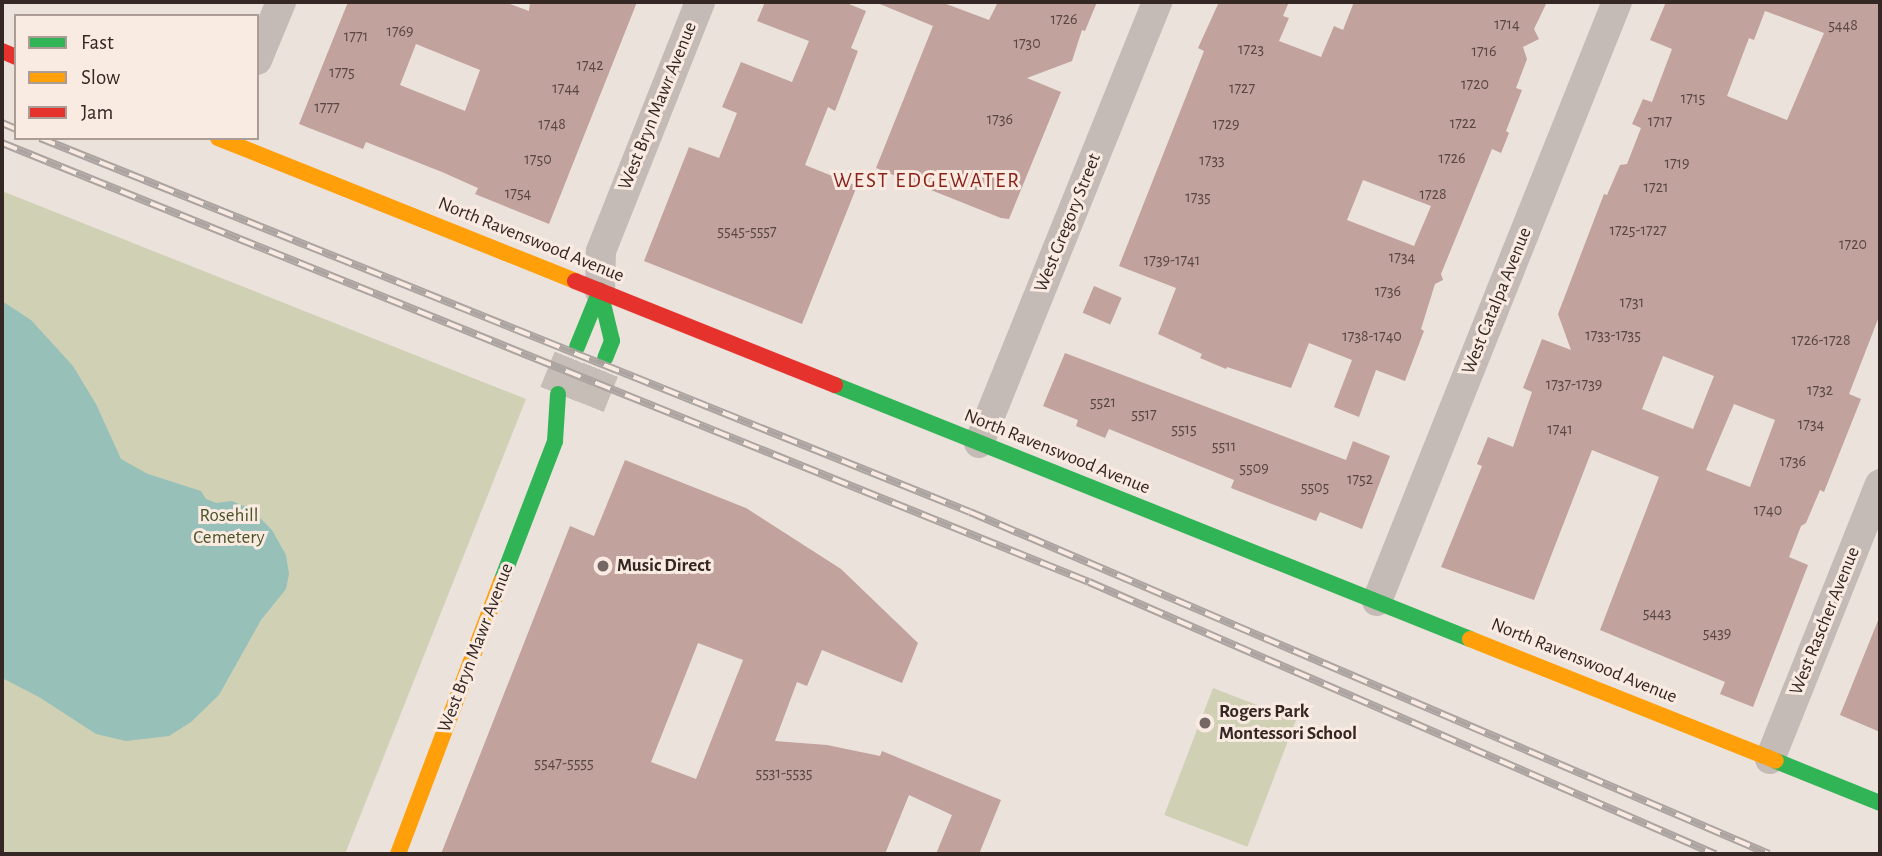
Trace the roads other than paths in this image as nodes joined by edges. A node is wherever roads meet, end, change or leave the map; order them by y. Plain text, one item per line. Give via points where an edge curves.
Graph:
1 (281, 2) edge
2 (700, 2) edge
3 (1157, 2) edge
4 (1616, 2) edge
5 (259, 55) edge
6 (225, 140) edge
7 (600, 291) junction
8 (577, 347) tunnel mouth
9 (605, 358) tunnel mouth
10 (558, 394) tunnel mouth
11 (570, 423) dead end
12 (555, 441) junction
13 (979, 443) junction
14 (1880, 484) edge
15 (1377, 601) junction
16 (1770, 759) junction
17 (1880, 803) edge
18 (398, 854) edge

1 - 5 street
2 - 7 street, West Bryn Mawr Avenue via 601,251
3 - 13 street, West Gregory Street
4 - 15 street, West Catalpa Avenue
6 - 7 street, North Ravenswood Avenue
7 - 8 street, West Bryn Mawr Avenue
7 - 9 street, West Bryn Mawr Avenue via 612,341
7 - 13 street, North Ravenswood Avenue
10 - 12 street, West Bryn Mawr Avenue
11 - 12 street, West Bryn Mawr Avenue
12 - 18 street, West Bryn Mawr Avenue
13 - 15 street, North Ravenswood Avenue
14 - 16 street, West Rascher Avenue
15 - 16 street, North Ravenswood Avenue
16 - 17 street, North Ravenswood Avenue

